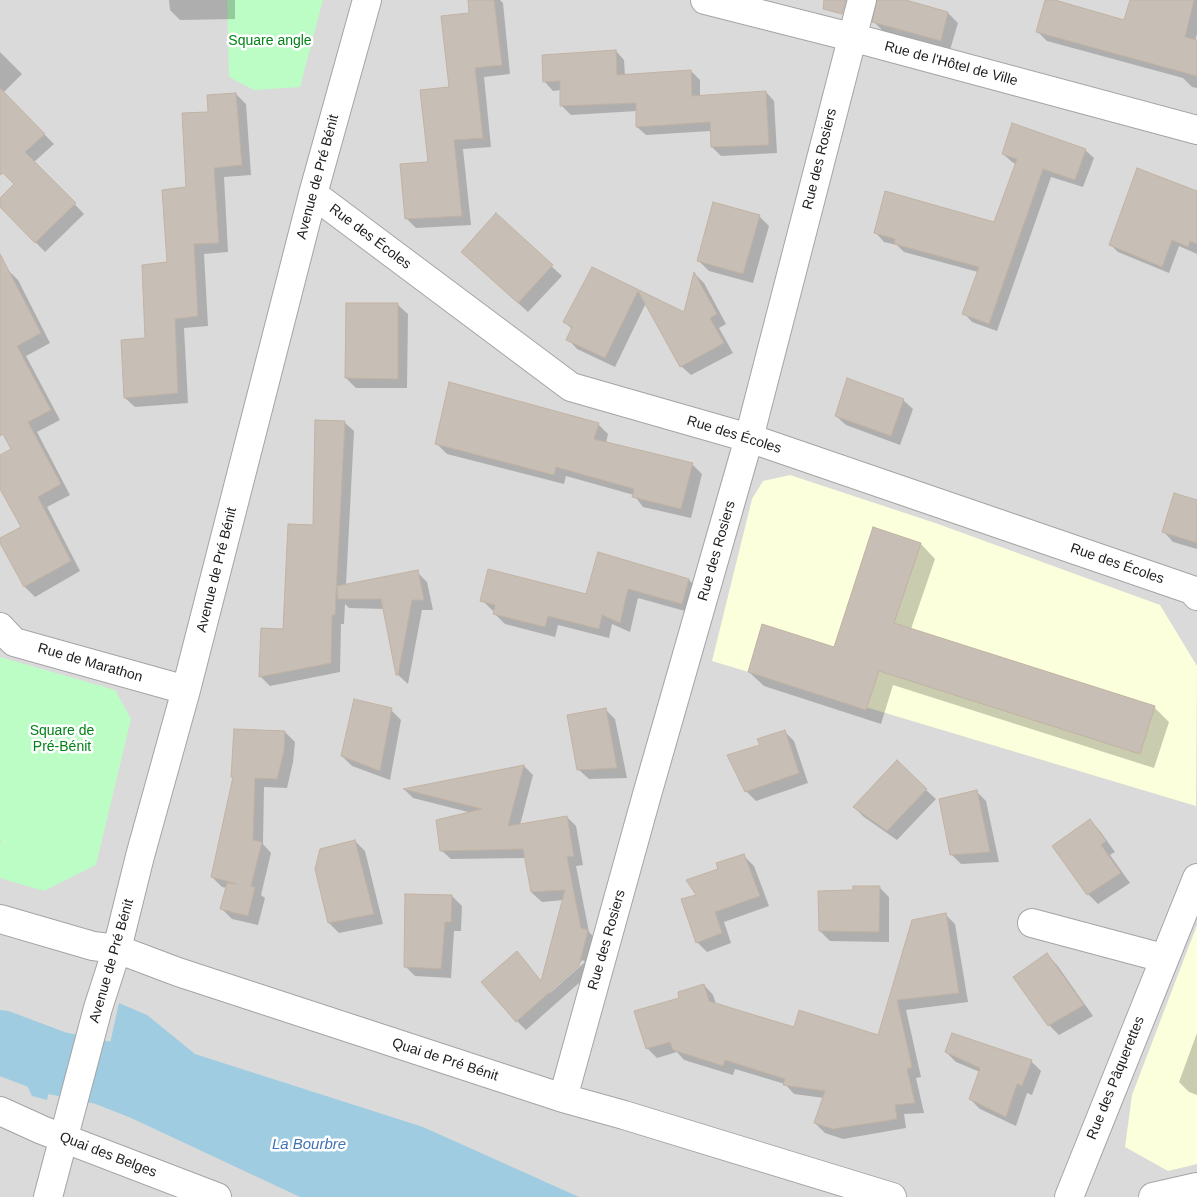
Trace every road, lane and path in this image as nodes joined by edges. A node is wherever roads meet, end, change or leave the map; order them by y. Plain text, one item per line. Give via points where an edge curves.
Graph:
1 (367, 0) edge
2 (705, 0) edge
3 (862, 0) edge
4 (851, 37) junction
5 (1197, 130) edge
6 (313, 194) junction
7 (750, 438) junction
8 (1197, 596) edge
9 (0, 627) edge
10 (186, 690) junction
11 (1197, 878) edge
12 (0, 919) edge
13 (1032, 923) dead end
14 (117, 949) junction
15 (1163, 958) junction
16 (563, 1098) junction
17 (0, 1112) edge
18 (67, 1126) junction
19 (1197, 1187) edge
20 (48, 1197) edge
21 (216, 1197) edge
22 (892, 1197) edge
23 (1069, 1197) edge
24 (1153, 1197) edge

1 - 6 street, Avenue de Pré Bénit
2 - 4 street, Rue de l'Hôtel de Ville
3 - 4 street, Rue des Rosiers
4 - 5 street, Rue de l'Hôtel de Ville
4 - 7 street, Rue des Rosiers
6 - 7 street, Rue des Écoles via 571,387
6 - 10 street, Avenue de Pré Bénit
7 - 8 street, Rue des Écoles via 1192,590
7 - 16 street, Rue des Rosiers
9 - 10 street, Rue de Marathon via 14,642
10 - 14 street, Avenue de Pré Bénit
11 - 15 street, Rue des Pâquerettes
12 - 14 street, Quai de Pré Bénit via 93,946
13 - 15 street
14 - 16 street, Quai de Pré Bénit
14 - 18 street, Avenue de Pré Bénit
15 - 23 street, Rue des Pâquerettes
16 - 22 street, Quai de Pré Bénit
17 - 18 street, Quai des Belges
18 - 20 street, Avenue de Pré Bénit
18 - 21 street, Quai des Belges
19 - 24 street

